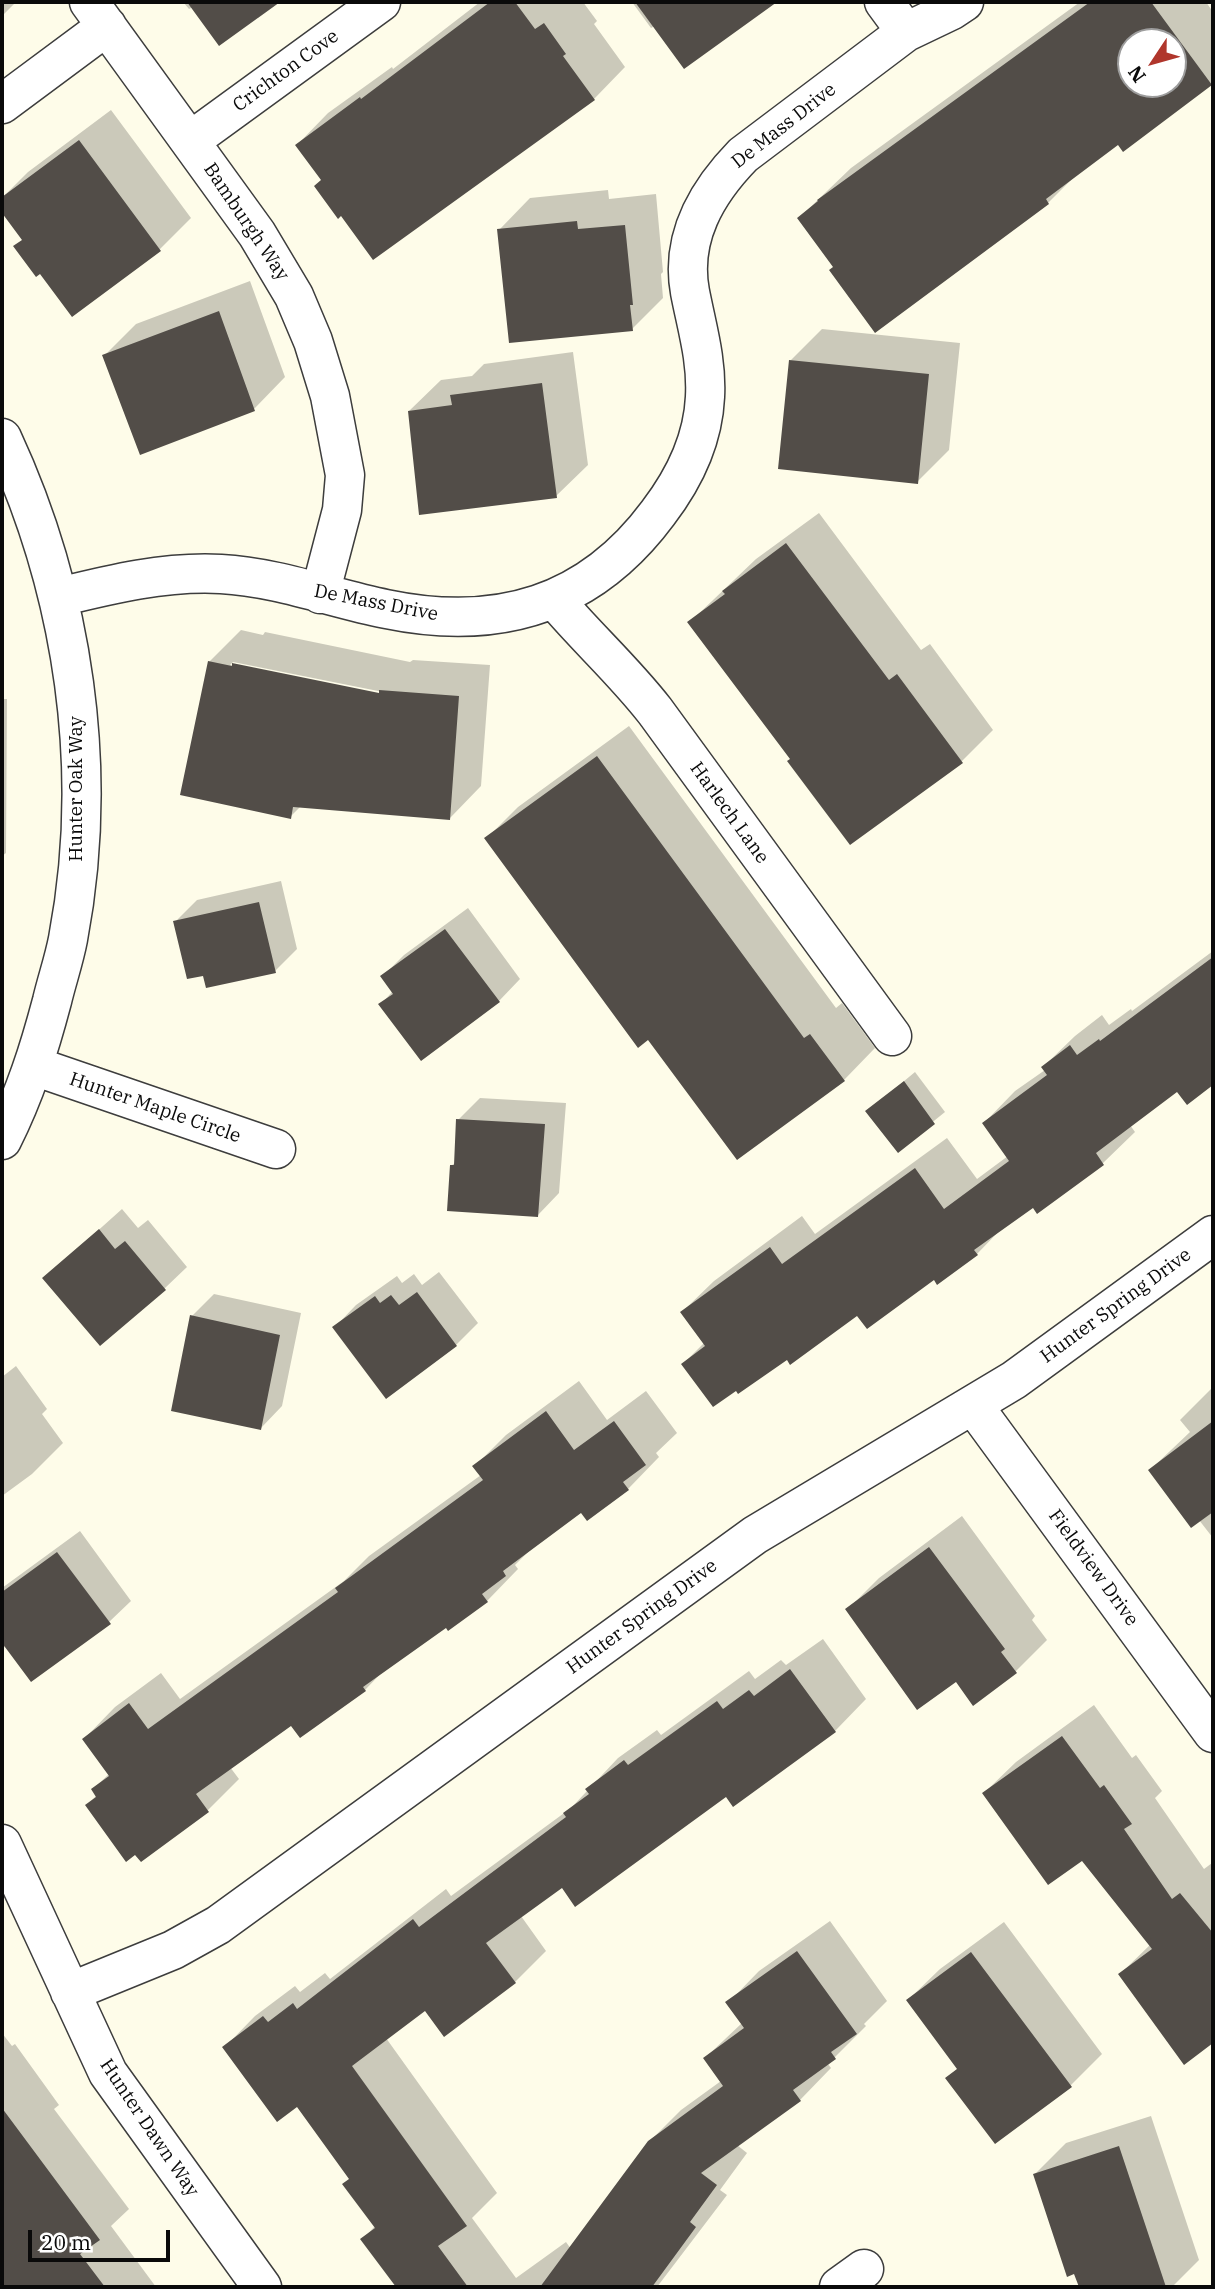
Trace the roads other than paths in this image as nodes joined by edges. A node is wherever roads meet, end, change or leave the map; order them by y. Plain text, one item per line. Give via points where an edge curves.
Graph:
1 (381, 2) edge
2 (884, 2) edge
3 (964, 2) edge
4 (98, 14) edge
5 (906, 32) junction
6 (2, 104) edge
7 (190, 141) junction
8 (2, 438) edge
9 (320, 594) junction
10 (59, 597) junction
11 (555, 600) junction
12 (892, 1036) dead end
13 (34, 1066) junction
14 (2, 1140) edge
15 (276, 1149) dead end
16 (1213, 1235) edge
17 (973, 1405) junction
18 (1213, 1732) edge
19 (2, 1844) edge
20 (70, 1992) junction
21 (262, 2287) edge

1 - 7 street, Crichton Cove
2 - 5 street
3 - 5 street, De Mass Drive
4 - 6 street
4 - 7 street, Bamburgh Way
5 - 11 street, De Mass Drive via 743,155 708,197 690,243 688,268 704,362 705,398 689,464 651,523 581,586
7 - 9 street, Bamburgh Way via 257,234 294,296 330,396 345,475 338,527
8 - 10 street, Hunter Oak Way via 36,521
9 - 10 street, De Mass Drive via 254,578 188,574 111,584
9 - 11 street, De Mass Drive via 408,613 461,617 526,609
10 - 13 street, Hunter Oak Way via 71,652 81,765 79,866 68,940
11 - 12 street, Harlech Lane via 647,701
13 - 14 street, Hunter Oak Way
13 - 15 street, Hunter Maple Circle
16 - 17 street, Hunter Spring Drive via 1047,1357
17 - 18 street, Fieldview Drive
17 - 20 street, Hunter Spring Drive via 755,1535 218,1924 173,1950
19 - 20 street, Hunter Dawn Way
20 - 21 street, Hunter Dawn Way via 108,2073

